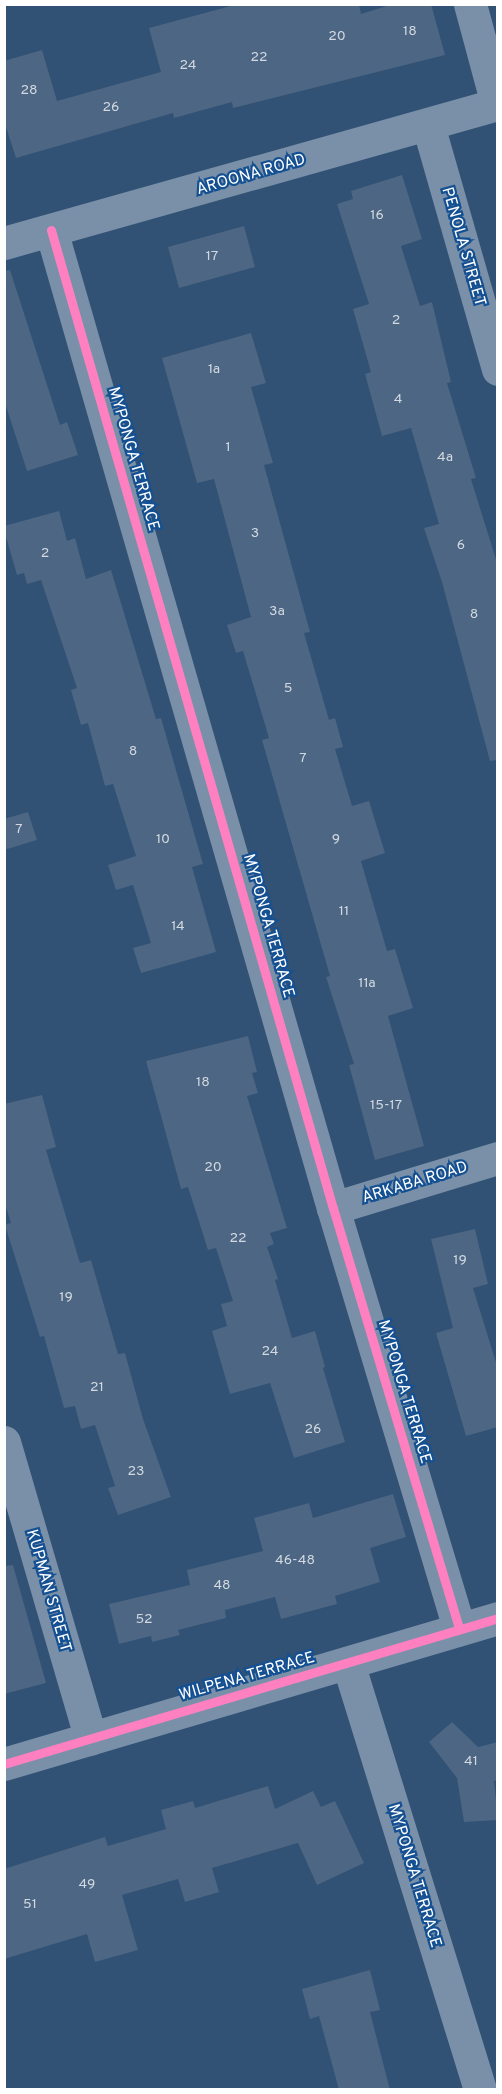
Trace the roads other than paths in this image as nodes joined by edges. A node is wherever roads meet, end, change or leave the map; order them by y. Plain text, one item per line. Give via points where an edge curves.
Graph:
1 (470, 4) edge
2 (497, 104) edge
3 (428, 125) junction
4 (51, 230) junction
5 (4, 243) edge
6 (498, 369) edge
7 (498, 1158) edge
8 (333, 1208) junction
9 (4, 1442) edge
10 (498, 1618) edge
11 (459, 1629) junction
12 (348, 1663) junction
13 (91, 1739) junction
14 (4, 1764) edge
15 (480, 2090) edge

1 - 2 street
2 - 3 street, AROONA ROAD
3 - 4 street, AROONA ROAD
3 - 6 street, PENOLA STREET
4 - 5 street, AROONA ROAD
4 - 8 street, MYPONGA TERRACE
7 - 8 street, ARKABA ROAD
8 - 11 street, MYPONGA TERRACE
9 - 13 street, KUPMAN STREET
10 - 11 street, WILPENA TERRACE
11 - 12 street, WILPENA TERRACE
12 - 13 street, WILPENA TERRACE
12 - 15 street, MYPONGA TERRACE
13 - 14 street, WILPENA TERRACE

